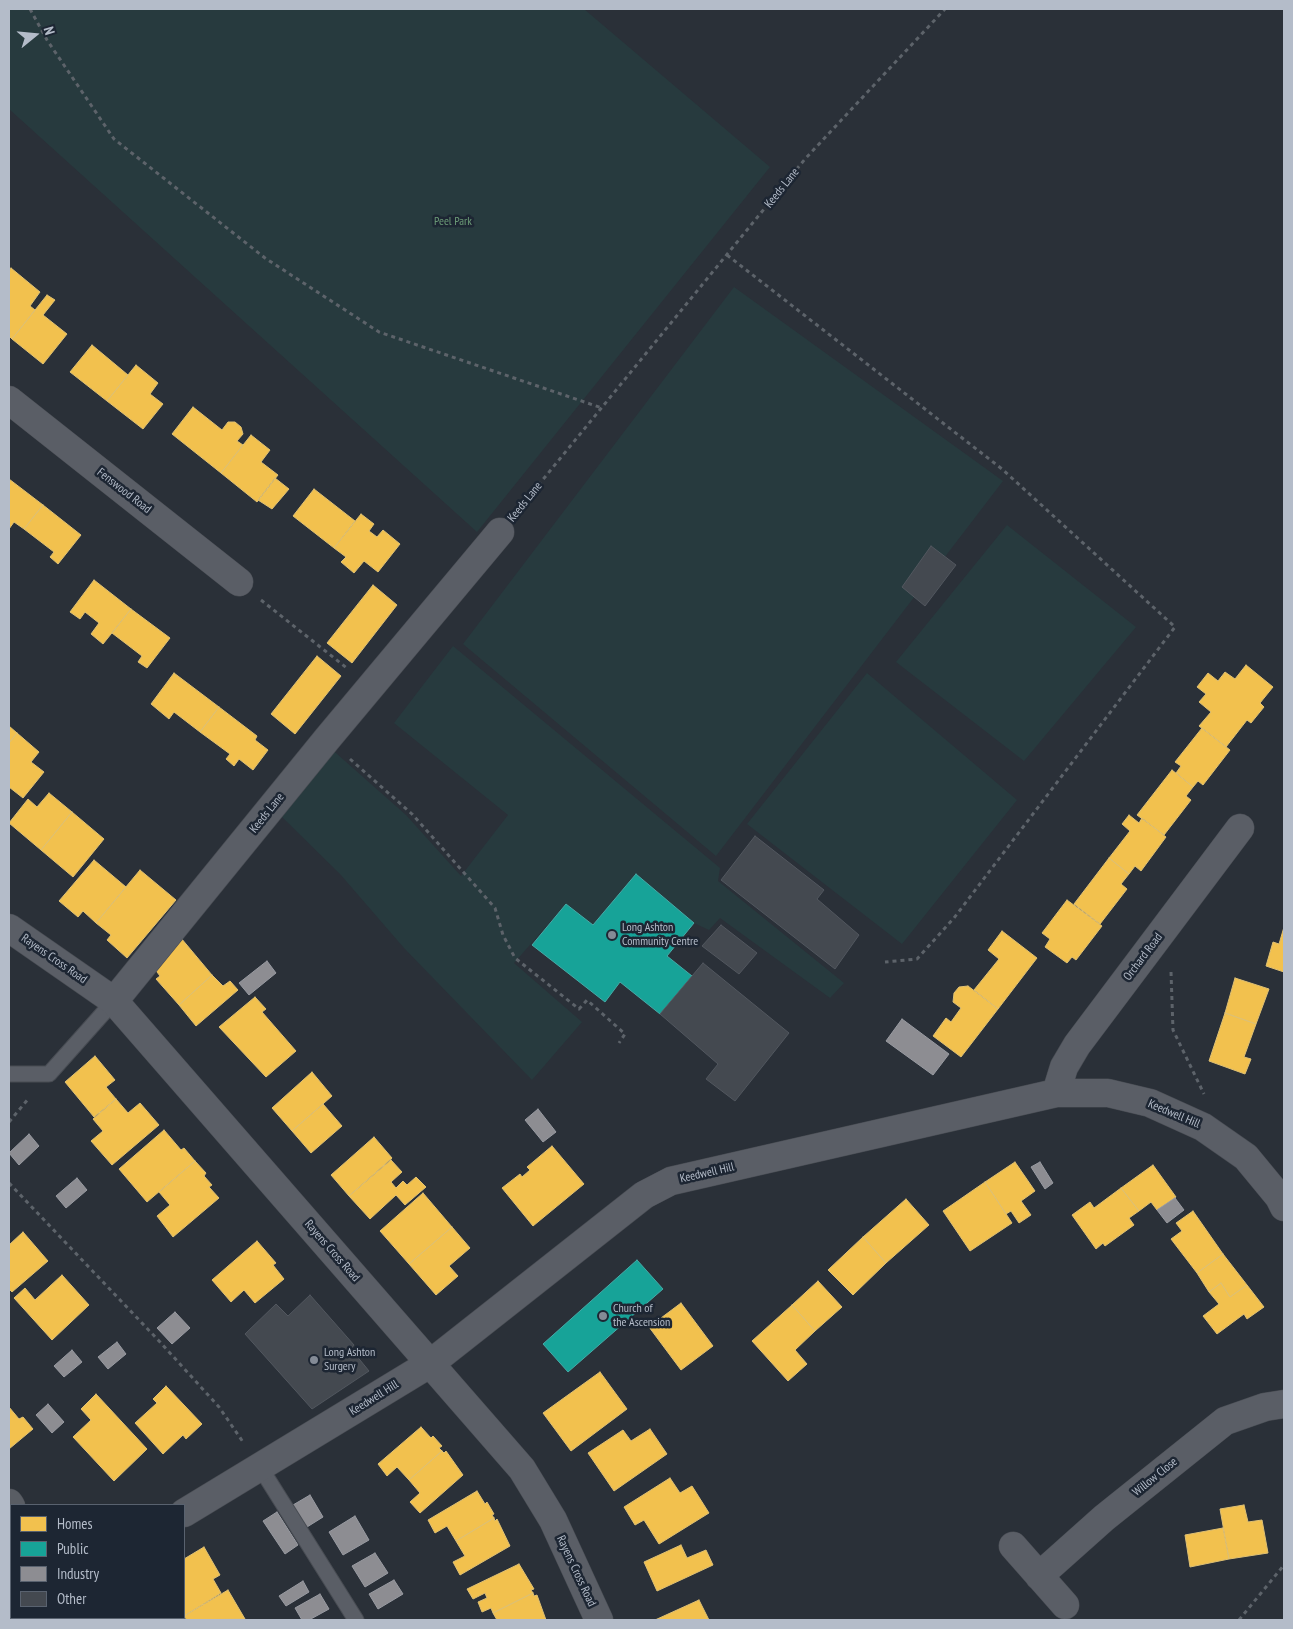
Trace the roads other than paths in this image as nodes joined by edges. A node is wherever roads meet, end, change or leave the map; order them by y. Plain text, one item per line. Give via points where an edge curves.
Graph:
1 (9, 400) edge
2 (500, 532) road end
3 (239, 582) road end
4 (1240, 828) dead end
5 (9, 928) edge
6 (114, 1001) junction
7 (9, 1074) edge
8 (1056, 1093) junction
9 (1284, 1207) edge
10 (431, 1364) junction
11 (1284, 1404) edge
12 (260, 1467) junction
13 (185, 1512) edge
14 (1013, 1546) dead end
15 (1039, 1576) junction
16 (1065, 1605) dead end
17 (356, 1620) edge
18 (599, 1620) edge

1 - 3 street, Fenswood Road
2 - 6 street, Keeds Lane
4 - 8 street, Orchard Road via 1077,1044 1064,1067
5 - 6 street, Rayens Cross Road
6 - 7 lane via 49,1074
6 - 10 street, Rayens Cross Road
8 - 9 street, Keedwell Hill via 1108,1093 1150,1103 1203,1126 1246,1157
8 - 10 street, Keedwell Hill via 671,1182 644,1195
10 - 12 street, Keedwell Hill
10 - 18 street, Rayens Cross Road via 522,1469 553,1520
11 - 15 street, Willow Close via 1225,1421 1104,1518
12 - 13 street, Keedwell Hill
12 - 17 lane
14 - 15 street
15 - 16 street

